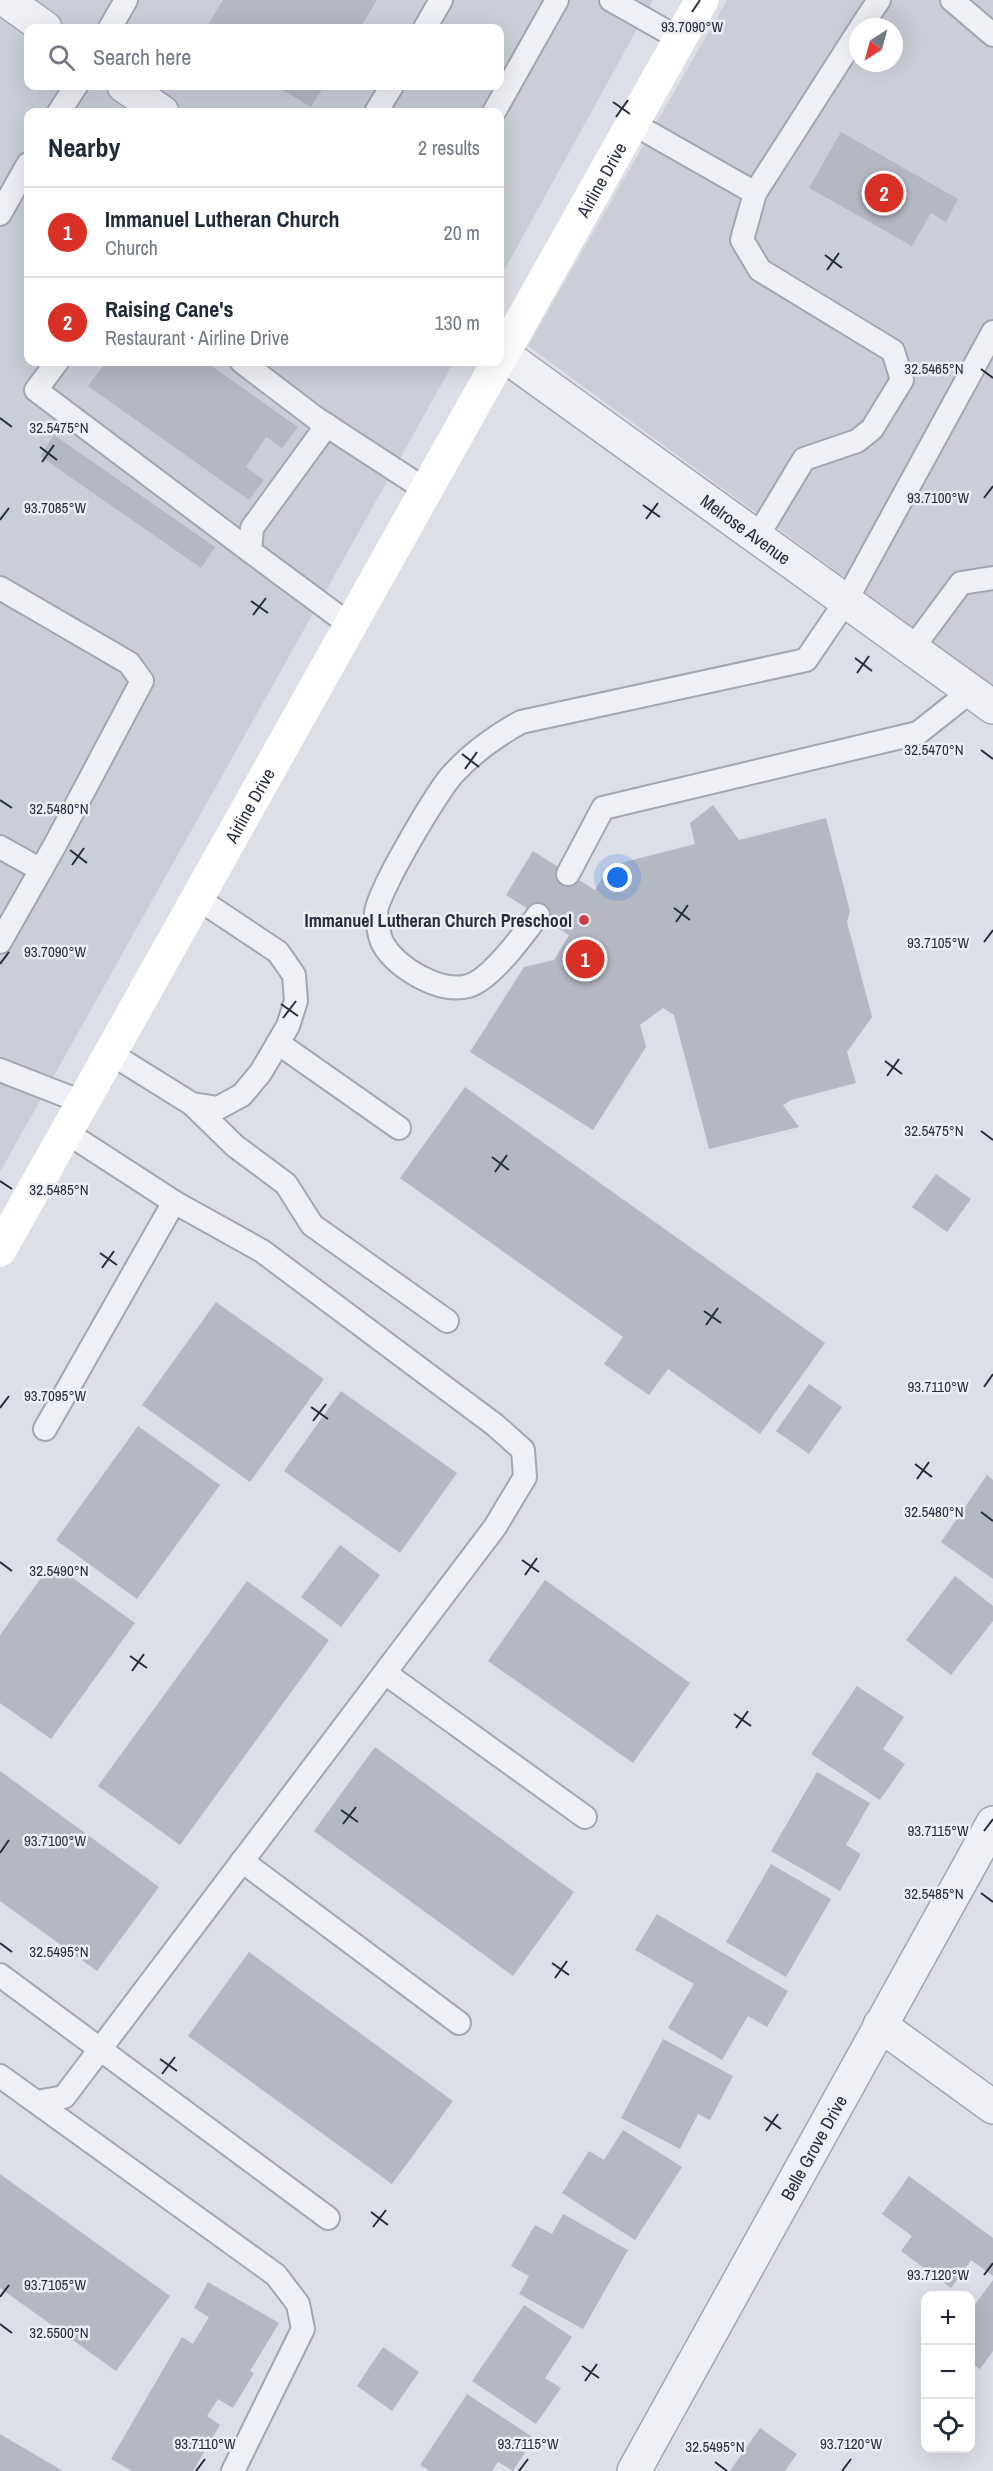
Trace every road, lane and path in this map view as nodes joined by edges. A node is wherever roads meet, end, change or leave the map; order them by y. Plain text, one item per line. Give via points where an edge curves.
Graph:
1 (6, 0) edge
2 (126, 0) edge
3 (441, 0) edge
4 (557, 0) edge
5 (611, 0) edge
6 (702, 0) edge
7 (879, 0) edge
8 (952, 0) edge
9 (867, 18) edge
10 (39, 24) edge
11 (112, 24) edge
12 (427, 24) edge
13 (993, 35) edge
14 (680, 39) junction
15 (849, 46) edge
16 (73, 90) edge
17 (130, 90) edge
18 (390, 90) edge
19 (62, 108) edge
20 (156, 108) edge
21 (378, 108) edge
22 (496, 108) edge
23 (632, 123) junction
24 (24, 171) edge
25 (755, 192) junction
26 (0, 214) edge
27 (993, 332) edge
28 (504, 349) edge
29 (504, 359) edge
30 (54, 366) edge
31 (247, 366) edge
32 (494, 366) edge
33 (327, 425) junction
34 (426, 490) junction
35 (757, 537) junction
36 (250, 551) junction
37 (993, 578) edge
38 (0, 588) edge
39 (846, 601) junction
40 (350, 626) junction
41 (912, 649) junction
42 (982, 699) edge
43 (0, 847) edge
44 (41, 870) junction
45 (568, 874) dead end
46 (197, 898) junction
47 (538, 915) dead end
48 (3, 931) edge
49 (278, 1043) junction
50 (110, 1053) junction
51 (0, 1070) edge
52 (82, 1102) junction
53 (192, 1104) junction
54 (399, 1128) dead end
55 (66, 1132) junction
56 (174, 1202) junction
57 (0, 1250) edge
58 (447, 1321) dead end
59 (45, 1429) dead end
60 (385, 1673) junction
61 (585, 1817) dead end
62 (993, 1823) edge
63 (242, 1861) junction
64 (0, 1975) edge
65 (459, 2023) dead end
66 (880, 2025) junction
67 (101, 2048) junction
68 (0, 2076) edge
69 (37, 2102) junction
70 (993, 2107) edge
71 (328, 2218) dead end
72 (233, 2471) edge
73 (634, 2471) edge

1 - 10 street
2 - 11 lane
3 - 12 lane
4 - 22 lane
5 - 14 lane
6 - 14 main road, Airline Drive
7 - 9 lane
8 - 13 lane
14 - 23 main road, Airline Drive
15 - 25 lane
16 - 19 lane
17 - 20 street
18 - 21 lane
23 - 25 lane
23 - 28 main road, Airline Drive
24 - 26 lane
25 - 35 lane via 742,240 760,270 893,351 902,380 872,429 856,441 804,459
27 - 39 lane
29 - 35 street, Melrose Avenue
30 - 36 lane via 36,390
31 - 33 lane
32 - 34 main road, Airline Drive
33 - 34 lane
33 - 36 lane via 252,528
34 - 40 main road, Airline Drive
35 - 39 street, Melrose Avenue
36 - 40 lane
37 - 41 lane via 962,584
38 - 44 lane via 129,663 142,681
39 - 41 street, Melrose Avenue
39 - 47 lane via 806,660 521,722 489,740 451,775 392,871 376,911 382,943 407,970 440,986 469,986 496,967
40 - 46 main road, Airline Drive
41 - 42 street, Melrose Avenue
42 - 45 lane via 918,733 603,808
43 - 44 lane
44 - 48 lane
46 - 49 lane via 278,952 294,975 296,1001
46 - 50 main road, Airline Drive
49 - 53 lane via 242,1095 218,1108
49 - 54 lane
50 - 52 main road, Airline Drive
50 - 53 lane
51 - 52 lane
52 - 55 main road, Airline Drive
53 - 58 lane via 234,1146 286,1184 312,1225
55 - 56 lane
55 - 57 main road, Airline Drive
56 - 59 lane
56 - 60 lane via 262,1251 523,1450 525,1477 495,1527
60 - 61 lane
60 - 63 lane
62 - 66 street, Belle Grove Drive
63 - 65 lane
63 - 67 lane
64 - 67 lane
66 - 70 street
66 - 73 street, Belle Grove Drive
67 - 69 lane via 64,2097
67 - 71 lane
68 - 69 lane
69 - 72 lane via 276,2275 298,2304 303,2329

